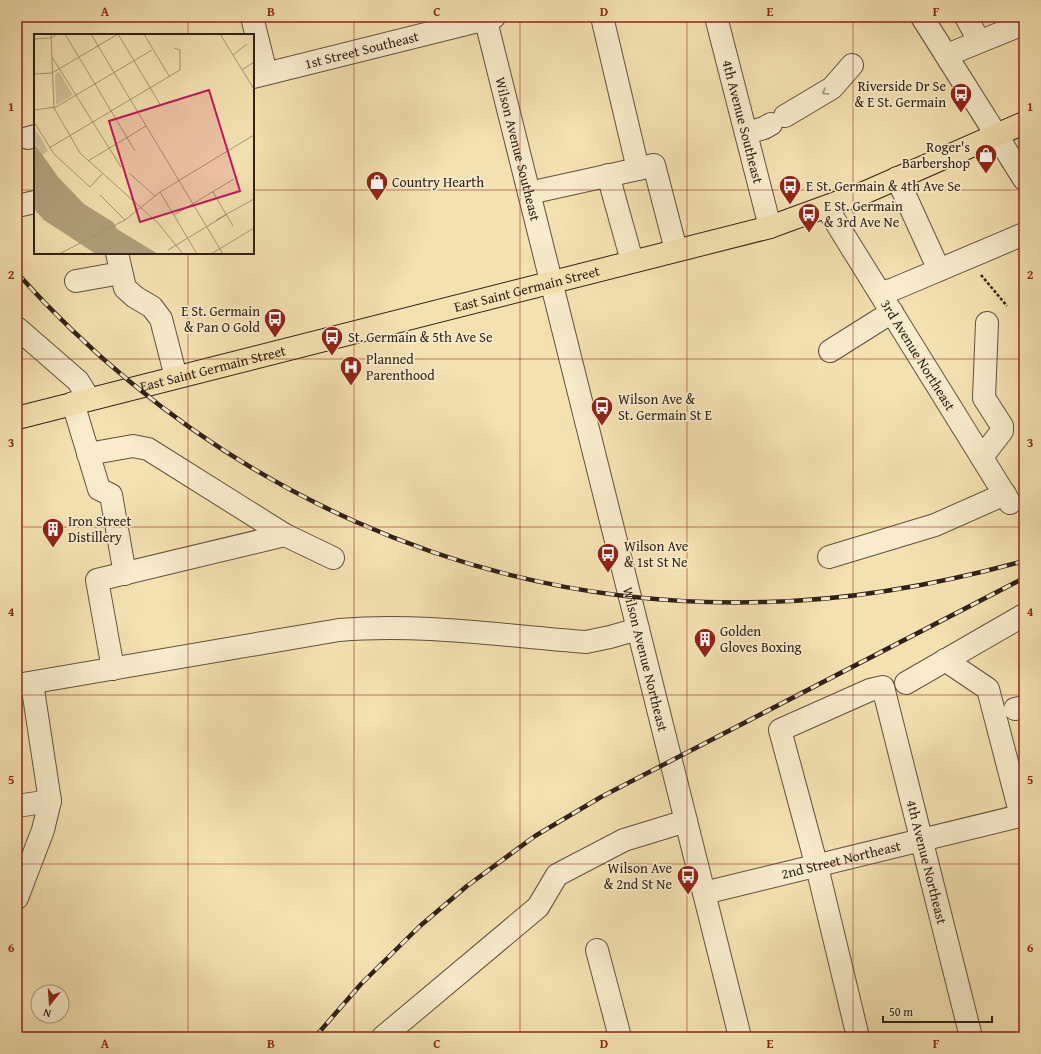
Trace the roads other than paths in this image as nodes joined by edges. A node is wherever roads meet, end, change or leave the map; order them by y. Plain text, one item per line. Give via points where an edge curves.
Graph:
1 (252, 17) edge
2 (602, 17) edge
3 (716, 17) edge
4 (966, 17) edge
5 (488, 18) edge
6 (928, 18) edge
7 (1024, 26) edge
8 (979, 41) junction
9 (947, 55) junction
10 (852, 64) dead end
11 (259, 75) edge
12 (1024, 123) edge
13 (746, 133) junction
14 (997, 134) junction
15 (638, 169) junction
16 (608, 175) junction
17 (897, 178) junction
18 (1024, 178) edge
19 (529, 193) junction
20 (34, 202) edge
21 (17, 206) edge
22 (827, 208) junction
23 (770, 227) junction
24 (1024, 234) edge
25 (676, 250) junction
26 (632, 262) junction
27 (119, 263) edge
28 (939, 270) junction
29 (76, 281) dead end
30 (551, 282) junction
31 (880, 293) junction
32 (892, 312) junction
33 (986, 323) dead end
34 (17, 328) edge
35 (830, 351) dead end
36 (176, 377) junction
37 (984, 398) junction
38 (81, 401) junction
39 (955, 414) junction
40 (17, 418) edge
41 (88, 454) junction
42 (982, 456) junction
43 (285, 536) junction
44 (829, 557) dead end
45 (333, 558) dead end
46 (125, 574) junction
47 (1024, 615) edge
48 (638, 629) junction
49 (946, 660) junction
50 (113, 669) junction
51 (906, 683) dead end
52 (25, 684) edge
53 (50, 801) junction
54 (17, 806) edge
55 (1023, 815) edge
56 (686, 821) junction
57 (922, 840) junction
58 (817, 867) junction
59 (704, 894) junction
60 (17, 898) edge
61 (597, 950) dead end
62 (383, 1037) edge
63 (620, 1037) edge
64 (740, 1037) edge
65 (858, 1037) edge
66 (971, 1037) edge

1 - 11 street
2 - 15 street
3 - 13 street, 4th Avenue Southeast
4 - 8 street
5 - 11 street, 1st Street Southeast
5 - 19 street, Wilson Avenue Southeast
6 - 9 street
7 - 8 street
8 - 9 street
9 - 14 street
10 -> 13 street via 832,88 778,120
12 - 14 main road, East Saint Germain Street
13 - 23 street, 4th Avenue Southeast
14 - 17 main road, East Saint Germain Street
14 - 18 street
15 - 16 street
15 - 25 street via 654,165
16 - 19 street
16 - 26 street
17 - 22 main road, East Saint Germain Street
17 - 28 street
19 - 30 street, Wilson Avenue Southeast
20 - 21 street
22 - 23 main road, East Saint Germain Street
22 - 31 street, 3rd Avenue Northeast
23 - 25 main road, East Saint Germain Street
24 - 28 street
25 - 26 main road, East Saint Germain Street
26 - 30 main road, East Saint Germain Street
27 - 29 street
27 - 36 street via 125,288 152,307 161,319
28 - 31 street
30 - 36 main road, East Saint Germain Street
30 - 48 street, Wilson Avenue Northeast
31 - 32 street, 3rd Avenue Northeast
32 - 35 street
32 - 39 street, 3rd Avenue Northeast
33 - 37 street
34 - 38 street via 78,381
36 - 38 main road, East Saint Germain Street
37 - 39 street
37 - 42 street via 1002,426 1002,431
38 - 40 main road, East Saint Germain Street
38 - 41 street
39 - 42 street, 3rd Avenue Northeast
41 - 43 street via 133,446 148,449
41 - 46 street via 99,490 111,495
42 - 44 street, 3rd Avenue Northeast via 1008,498 935,526
43 - 45 street
43 - 46 street
46 - 50 street via 97,580
47 - 49 street
48 - 50 street via 586,642 414,627 378,627 340,630
48 - 56 street, Wilson Avenue Northeast
49 - 51 street
49 - 55 street via 988,689
50 - 52 street
52 - 53 street
53 - 54 street
53 - 60 street via 43,830
55 - 57 street, 2nd Street Northeast
56 - 59 street, Wilson Avenue Northeast
56 - 62 street via 624,840 557,875 538,907
57 - 58 street, 2nd Street Northeast
57 - 58 street, 4th Avenue Northeast via 883,687 870,690 780,730
57 - 66 street, 4th Avenue Northeast
58 - 59 street, 2nd Street Northeast
58 - 65 street
59 - 64 street, Wilson Avenue Northeast
61 - 63 street

